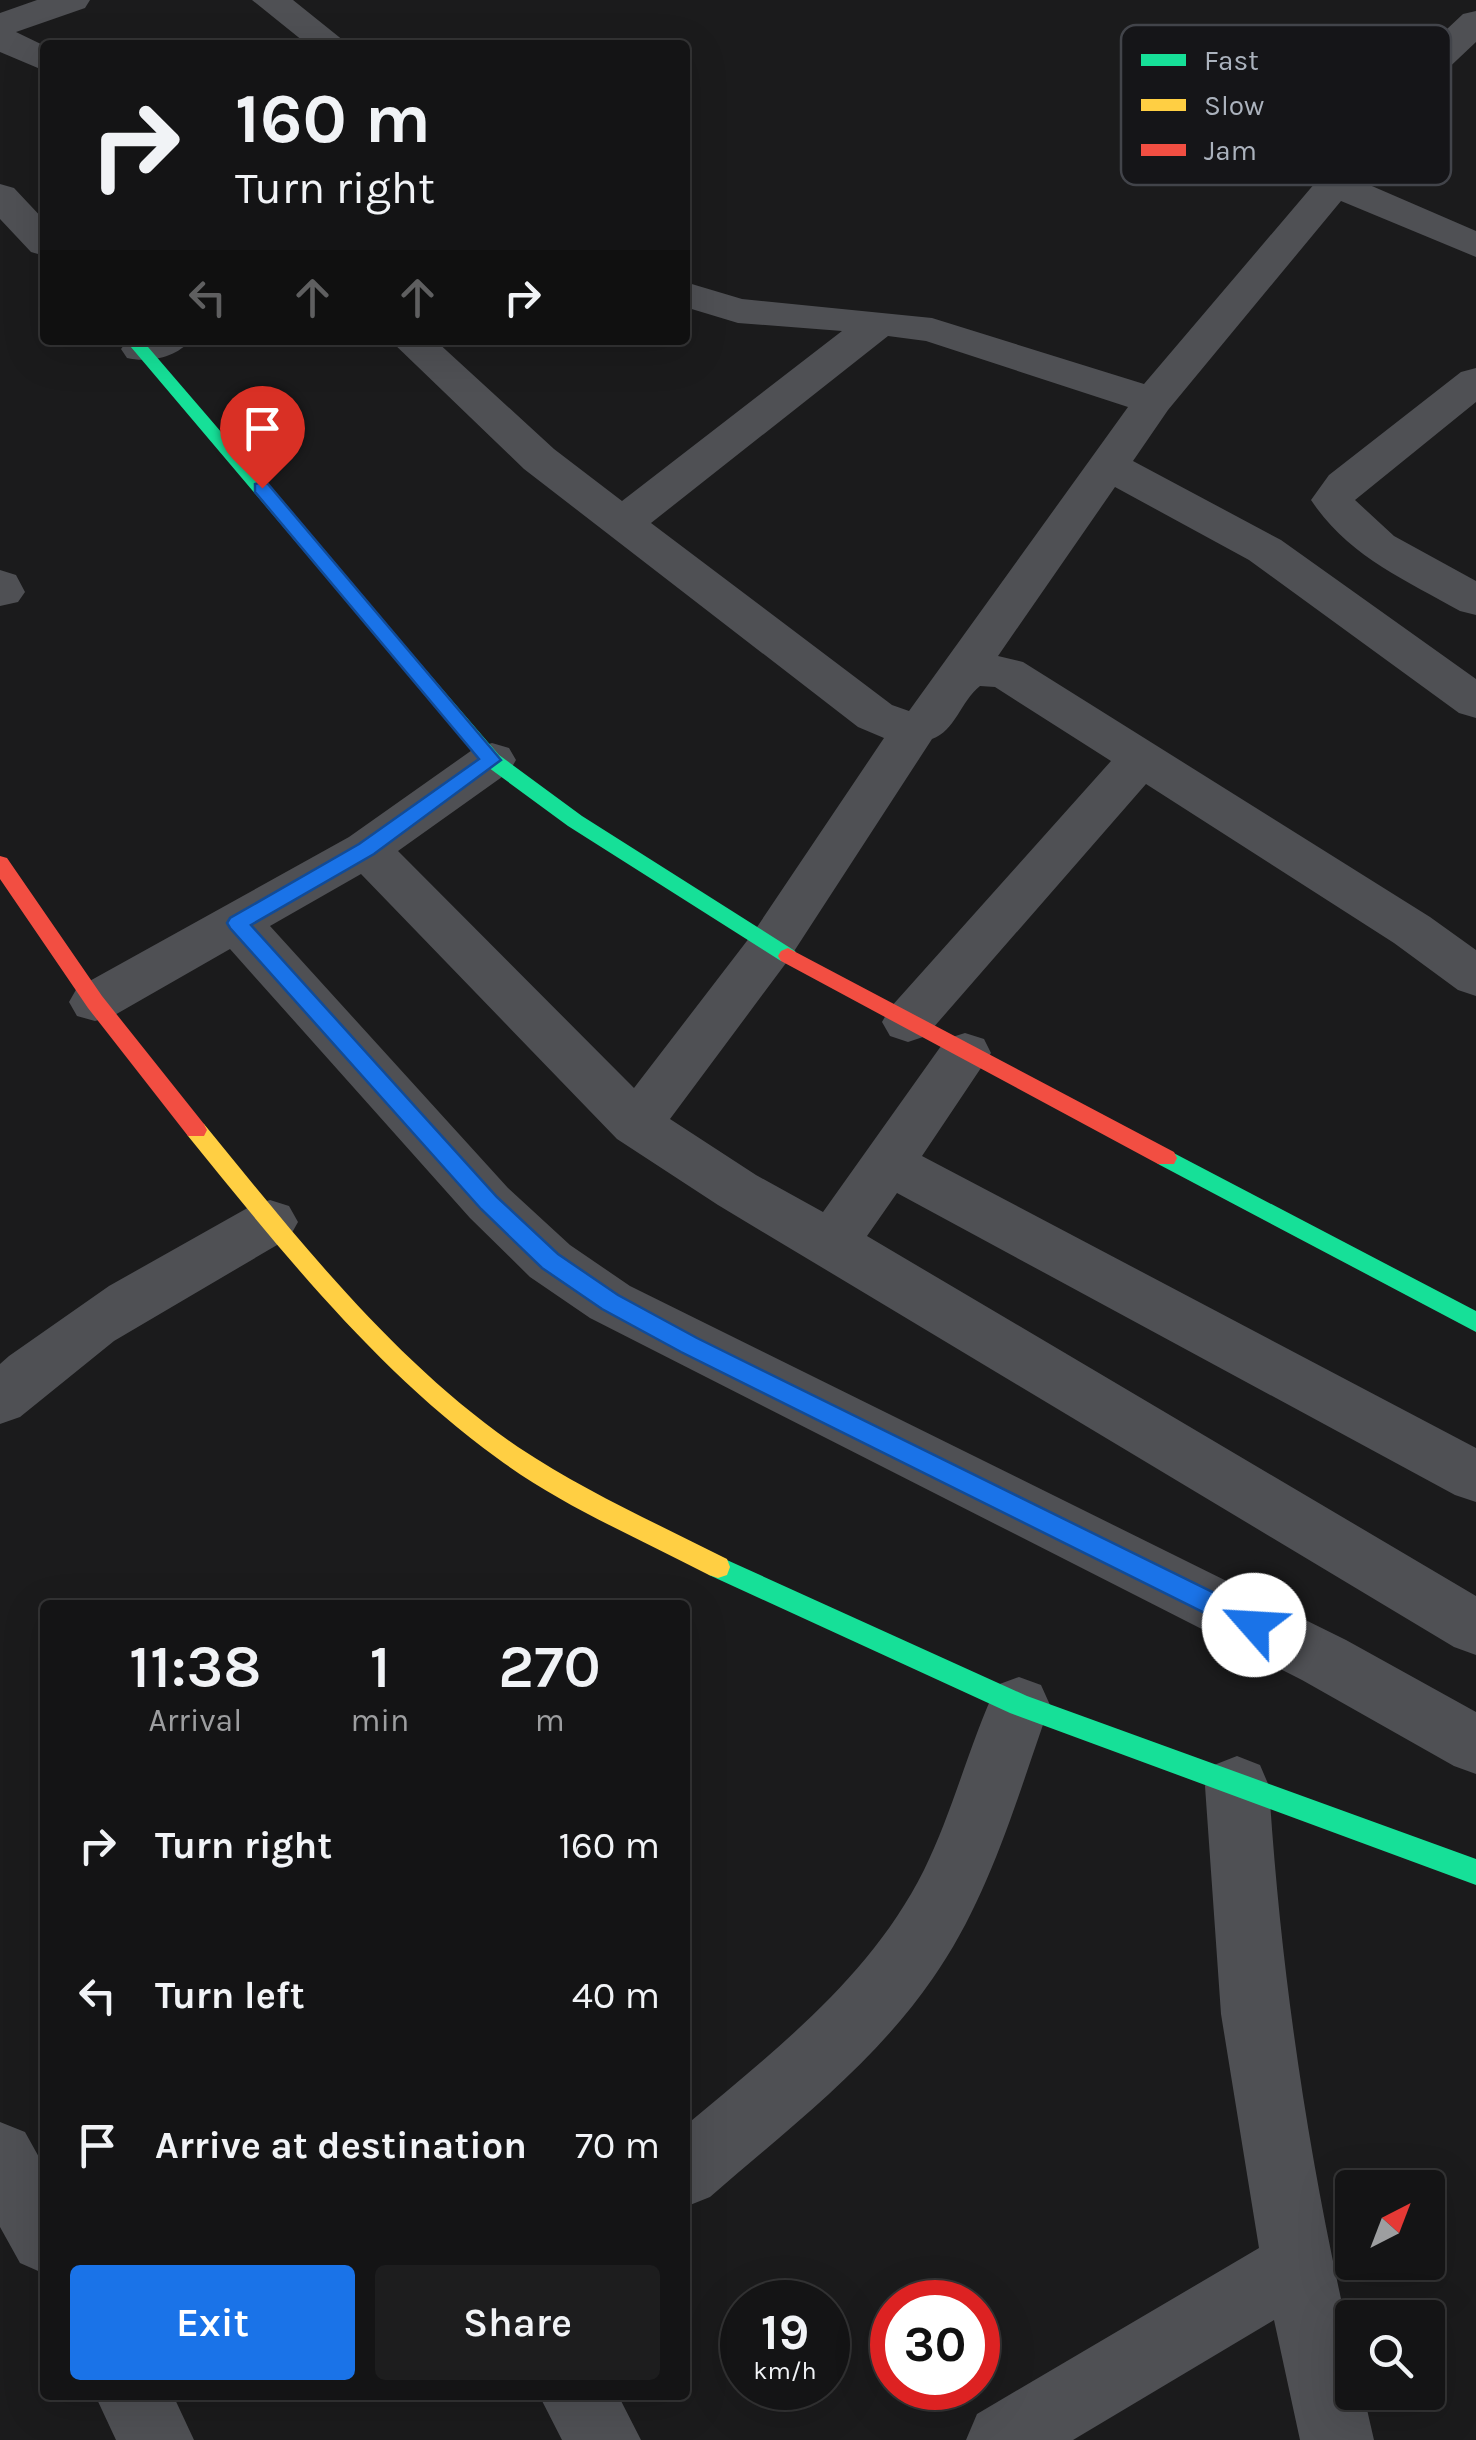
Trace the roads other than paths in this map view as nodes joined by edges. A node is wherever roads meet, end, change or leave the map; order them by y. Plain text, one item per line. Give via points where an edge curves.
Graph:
1 (72, 0) edge
2 (270, 0) edge
3 (1476, 22) edge
4 (0, 25) edge
5 (0, 38) edge
6 (324, 40) edge
7 (1451, 46) edge
8 (40, 58) edge
9 (1334, 185) edge
10 (1337, 185) edge
11 (0, 196) edge
12 (40, 239) edge
13 (1476, 244) edge
14 (690, 296) edge
15 (880, 322) junction
16 (150, 345) edge
17 (415, 345) edge
18 (1476, 382) edge
19 (1153, 401) junction
20 (1108, 466) junction
21 (622, 523) junction
22 (1471, 590) edge
23 (959, 678) junction
24 (1476, 702) edge
25 (915, 727) junction
26 (1141, 758) junction
27 (492, 760) junction
28 (366, 849) junction
29 (0, 863) edge
30 (237, 923) junction
31 (771, 946) junction
32 (1476, 977) edge
33 (95, 1002) junction
34 (908, 1022) junction
35 (965, 1053) junction
36 (636, 1124) junction
37 (887, 1163) junction
38 (270, 1222) junction
39 (832, 1242) junction
40 (1476, 1322) edge
41 (0, 1400) edge
42 (1476, 1477) edge
43 (1476, 1628) edge
44 (1019, 1706) junction
45 (1476, 1744) edge
46 (1236, 1786) junction
47 (1476, 1872) edge
48 (0, 2156) edge
49 (690, 2168) edge
50 (40, 2229) edge
51 (1297, 2266) junction
52 (135, 2400) edge
53 (579, 2400) edge
54 (156, 2440) edge
55 (604, 2440) edge
56 (1003, 2440) edge
57 (1337, 2440) edge

1 - 4 street
2 - 6 street
3 - 7 street
5 - 8 street
9 - 19 street
10 - 13 street
11 - 12 street
14 - 15 street via 738,311
15 - 19 street via 932,330
15 - 21 street
16 - 27 street
17 - 21 street via 539,459
18 - 22 street via 1333,500 1371,539
19 - 20 street
20 - 23 street
20 - 24 street via 1265,550
21 - 25 street via 875,716
23 - 25 street via 933,718
23 - 26 street via 981,669 1006,673
25 - 31 street
26 - 32 street
26 - 34 street
27 - 28 street
27 - 31 street
28 - 30 street
28 - 36 street
29 - 33 street
30 - 33 street
30 - 45 street via 489,1203 550,1261 610,1302 1324,1660
31 - 34 street
31 - 36 street
33 - 38 street
34 - 35 street
35 - 37 street
35 - 40 street
36 - 39 street via 706,1172
37 - 39 street
37 - 42 street
38 - 41 street via 79,1334
38 - 44 street via 454,1411 560,1486
39 - 43 street
44 - 46 street
44 - 49 street via 934,1917 895,1976 841,2036
46 - 47 street
46 - 51 street via 1248,1955
48 - 50 street
51 - 56 street
51 - 57 street
52 - 54 street
53 - 55 street

